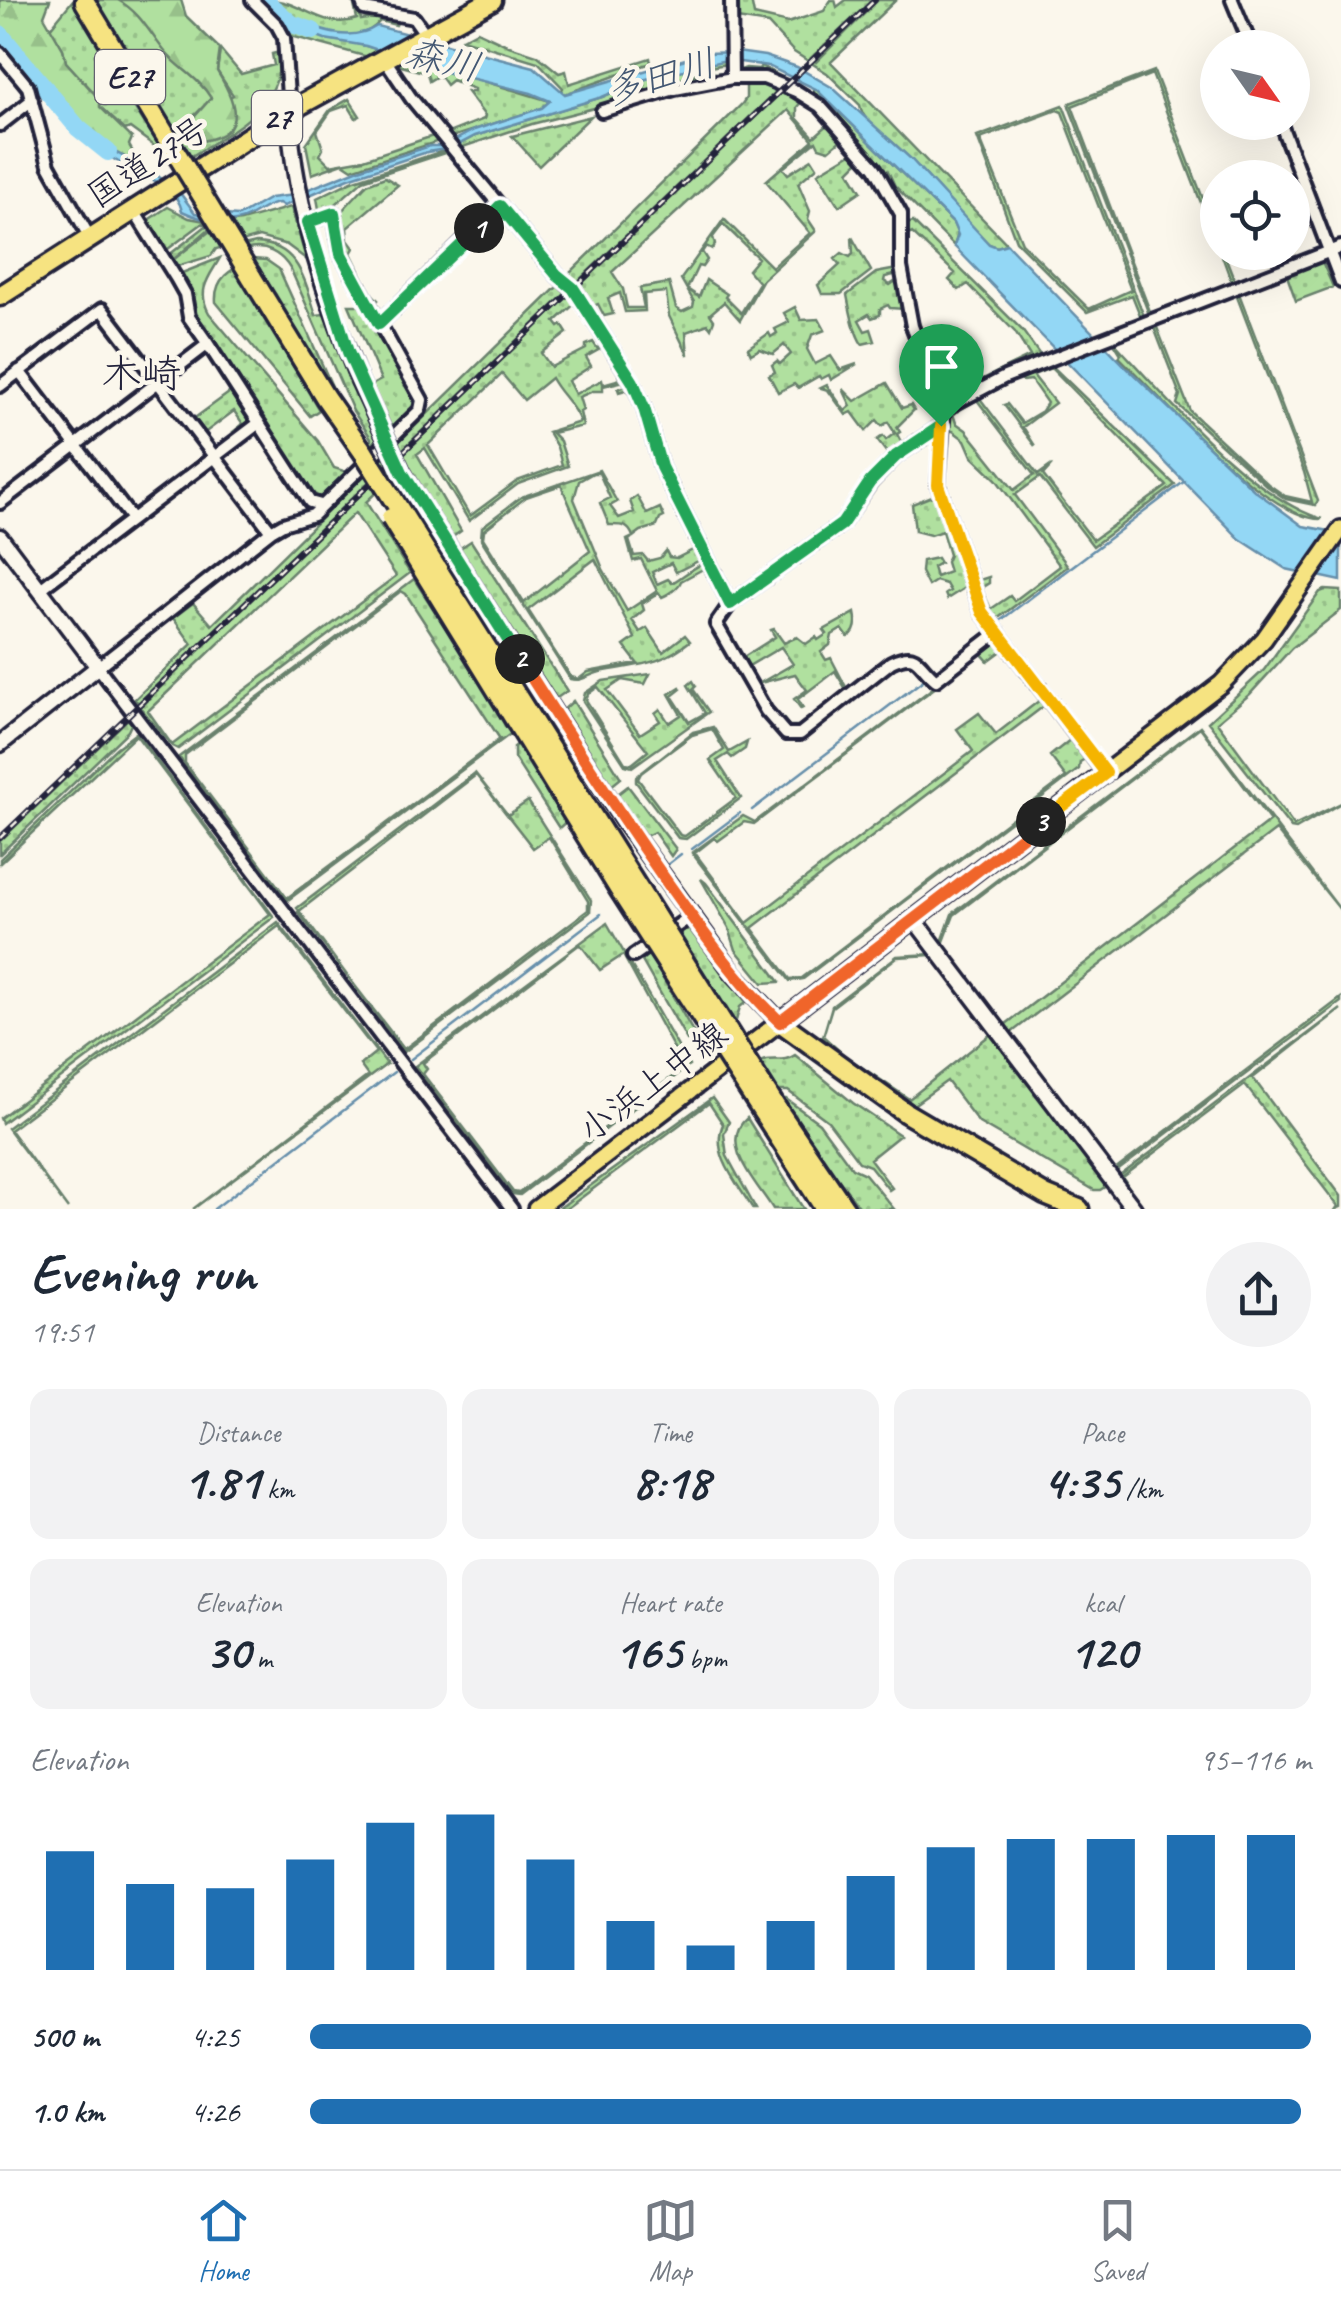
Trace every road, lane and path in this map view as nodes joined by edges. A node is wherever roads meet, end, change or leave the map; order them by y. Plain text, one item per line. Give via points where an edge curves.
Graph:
1 (252, 0) edge
2 (361, 0) edge
3 (492, 0) edge
4 (731, 0) edge
5 (1232, 0) edge
6 (85, 2) edge
7 (1244, 30) edge
8 (431, 33) junction
9 (0, 52) edge
10 (382, 59) junction
11 (732, 74) junction
12 (32, 100) junction
13 (289, 110) junction
14 (602, 111) dead end
15 (0, 125) edge
16 (1288, 140) edge
17 (500, 206) junction
18 (134, 211) junction
19 (308, 222) junction
20 (90, 238) junction
21 (1335, 250) edge
22 (1341, 282) edge
23 (0, 296) edge
24 (379, 324) junction
25 (208, 344) junction
26 (19, 371) junction
27 (158, 382) junction
28 (0, 386) edge
29 (944, 408) junction
30 (259, 423) junction
31 (941, 426) junction
32 (75, 446) junction
33 (214, 456) junction
34 (360, 456) junction
35 (0, 503) edge
36 (320, 504) junction
37 (132, 519) junction
38 (1341, 529) edge
39 (272, 531) junction
40 (0, 537) edge
41 (39, 590) junction
42 (730, 604) junction
43 (995, 629) junction
44 (98, 667) junction
45 (0, 744) edge
46 (1106, 773) junction
47 (690, 916) junction
48 (914, 919) junction
49 (633, 956) dead end
50 (780, 1022) junction
51 (763, 1110) junction
52 (796, 1139) junction
53 (512, 1209) edge
54 (536, 1209) edge
55 (811, 1209) edge
56 (825, 1209) edge
57 (845, 1209) edge
58 (855, 1209) edge
59 (1044, 1209) edge
60 (1079, 1209) edge
61 (1134, 1209) edge

1 - 13 street via 282,32
2 - 8 street via 364,9 414,18
3 - 8 highway, 国道27号 / 27
4 - 11 street
5 - 7 street
6 - 34 highway, E27, bridge
8 - 10 highway, 国道27号 / 27
9 - 12 street
10 - 13 highway, 国道27号 / 27
10 - 17 street
11 - 14 street
11 - 29 street via 764,78 811,99 875,168 901,214 901,267 912,326
12 - 15 street
12 - 20 street via 49,165
13 - 18 highway, 国道27号 / 27
13 - 19 main road
16 - 21 street
17 - 24 street
17 - 42 street via 573,288 633,382 661,467
18 - 20 highway, 国道27号 / 27
18 - 25 street
19 - 24 street via 334,213 341,254
19 - 47 main road, bridge via 334,317 402,472
20 - 23 highway, 国道27号 / 27
21 - 22 street
21 - 29 street via 1054,358
24 - 36 street via 422,400 420,410
25 - 27 street
25 - 30 street
26 - 27 street via 102,309
26 - 28 street
26 - 32 street
27 - 32 street
27 - 33 street
29 - 31 street
30 - 33 street
30 - 36 street via 310,502
31 - 42 street via 896,456 842,524
31 - 43 street via 940,493 982,612
32 - 35 street
32 - 37 street
33 - 37 street
33 - 39 street
34 - 51 highway, E27, bridge
34 - 51 highway, E27, bridge via 698,1016
36 - 39 street via 314,515
37 - 41 street
38 - 46 main road, 小浜上中線 via 1238,668
39 - 44 street
40 - 41 main road
41 - 44 main road
42 - 43 street via 716,624 774,722 792,736 906,655 936,680
43 - 46 street
44 - 45 main road
44 - 53 street
46 - 48 main road, 小浜上中線
47 - 49 street
47 - 50 main road
48 - 50 main road, 小浜上中線
48 - 61 main road
50 - 54 main road, 小浜上中線
50 - 59 highway via 807,1054 872,1104
50 - 60 highway via 906,1113
51 - 52 highway, E27
51 - 55 highway
51 - 56 highway, E27
52 - 57 highway, E27
52 - 58 highway

